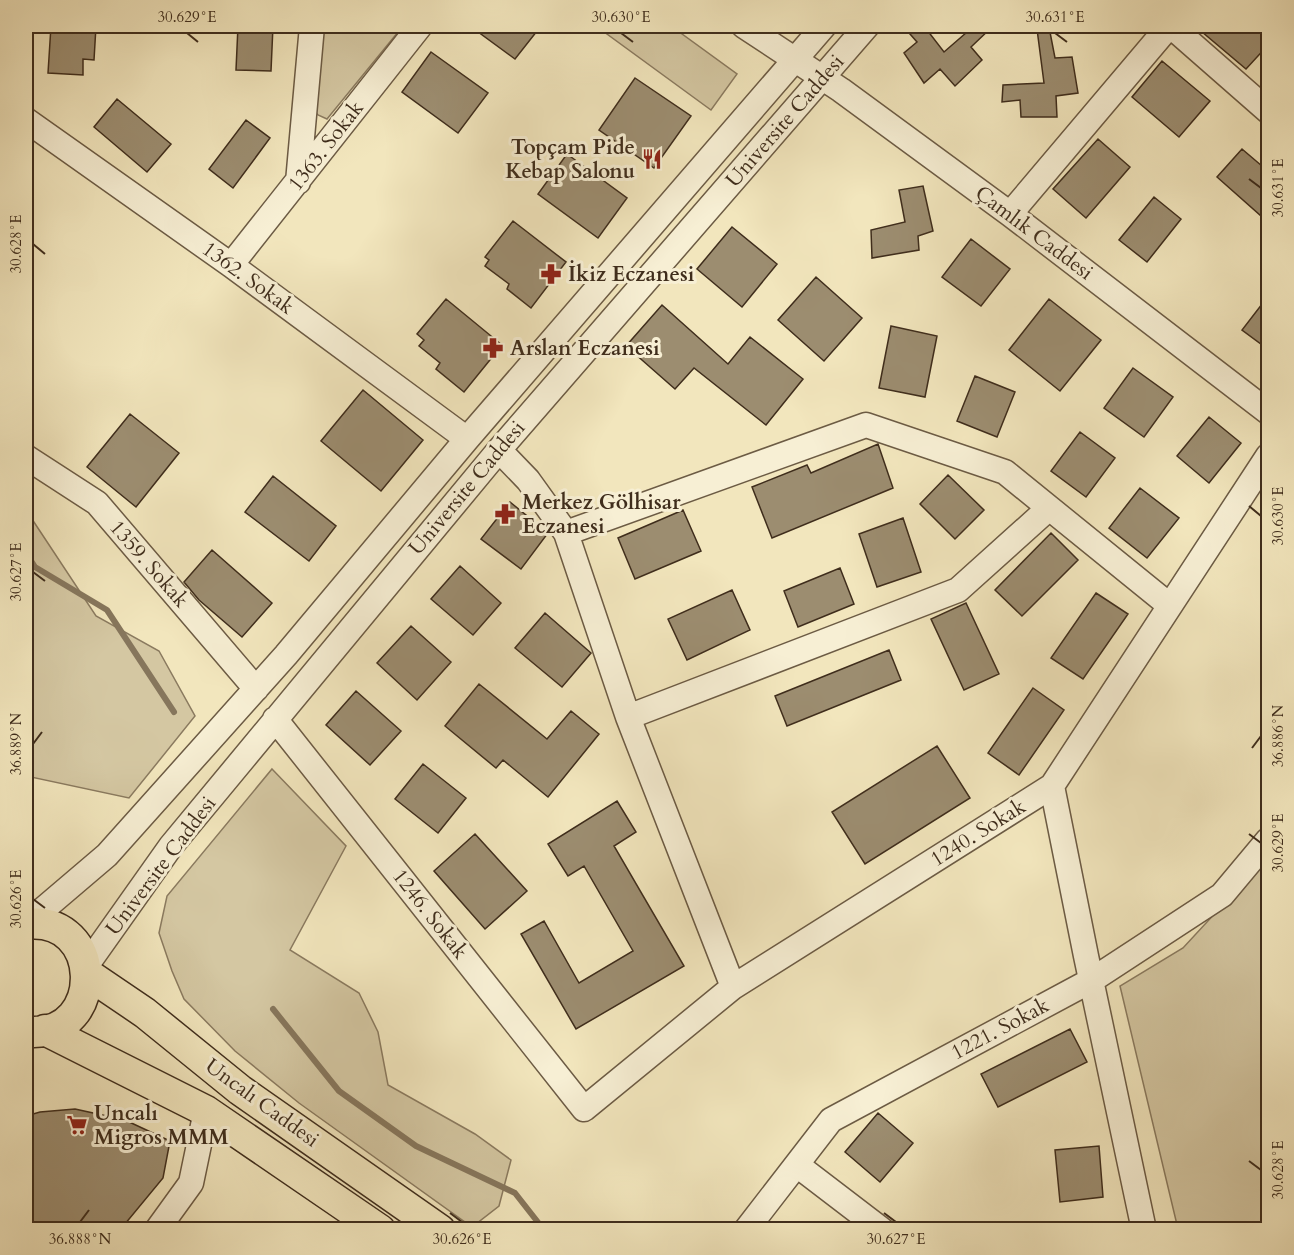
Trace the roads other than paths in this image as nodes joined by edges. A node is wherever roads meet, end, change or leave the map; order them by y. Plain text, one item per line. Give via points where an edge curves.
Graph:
1 (312, 26) edge
2 (420, 26) edge
3 (744, 26) edge
4 (824, 26) edge
5 (867, 26) edge
6 (1170, 26) edge
7 (795, 60) junction
8 (824, 77) junction
9 (1269, 111) edge
10 (26, 120) edge
11 (298, 182) junction
12 (1010, 214) junction
13 (231, 265) junction
14 (1269, 412) edge
15 (467, 438) junction
16 (499, 450) junction
17 (1269, 456) edge
18 (26, 457) edge
19 (1048, 509) junction
20 (566, 533) junction
21 (1169, 605) junction
22 (256, 689) junction
23 (628, 717) junction
24 (275, 719) junction
25 (1052, 786) junction
26 (1269, 840) edge
27 (26, 924) edge
28 (86, 970) junction
29 (1092, 980) junction
30 (733, 987) junction
31 (33, 1034) edge
32 (584, 1110) joint
33 (206, 1111) junction
34 (796, 1165) junction
35 (157, 1230) edge
36 (380, 1230) edge
37 (440, 1230) edge
38 (746, 1230) edge
39 (882, 1230) edge
40 (1144, 1230) edge

1 - 11 street
2 - 11 street, 1363. Sokak
3 - 7 street, Çamlık Caddesi
4 - 7 street, Universite Caddesi
5 - 8 street, Universite Caddesi
6 - 9 street
6 - 12 street
7 - 8 street, Çamlık Caddesi
7 - 15 street, Universite Caddesi
8 - 12 street, Çamlık Caddesi
8 - 16 street, Universite Caddesi
10 - 13 street, 1362. Sokak
11 - 13 street, 1363. Sokak
12 - 14 street, Çamlık Caddesi
13 - 15 street, 1362. Sokak
15 - 22 street, Universite Caddesi
16 - 20 street via 528,480
16 - 24 street, Universite Caddesi
17 - 21 street, 1240. Sokak
18 - 22 street, 1359. Sokak via 97,503
19 - 20 street via 1005,472 866,425
19 - 21 street
19 - 23 street via 958,590
20 - 23 street
21 - 25 street, 1240. Sokak
22 - 27 street, Universite Caddesi via 107,855
23 - 30 street
24 - 28 street, Universite Caddesi via 171,846
24 - 32 street, 1246. Sokak
25 - 29 street
25 - 30 street, 1240. Sokak
26 - 29 street, 1221. Sokak via 1222,895
27 - 28 main road via 53,927 68,936 80,950
28 - 31 main road via 82,1001 71,1016 57,1027
28 - 37 main road, Uncalı Caddesi via 240,1090
29 - 34 street, 1221. Sokak via 831,1120
29 - 40 street
30 - 32 street, 1240. Sokak
31 - 33 main road, Uncalı Caddesi
33 - 35 street via 191,1183
33 - 36 main road, Uncalı Caddesi
34 - 38 street, 1221. Sokak
34 - 39 street

